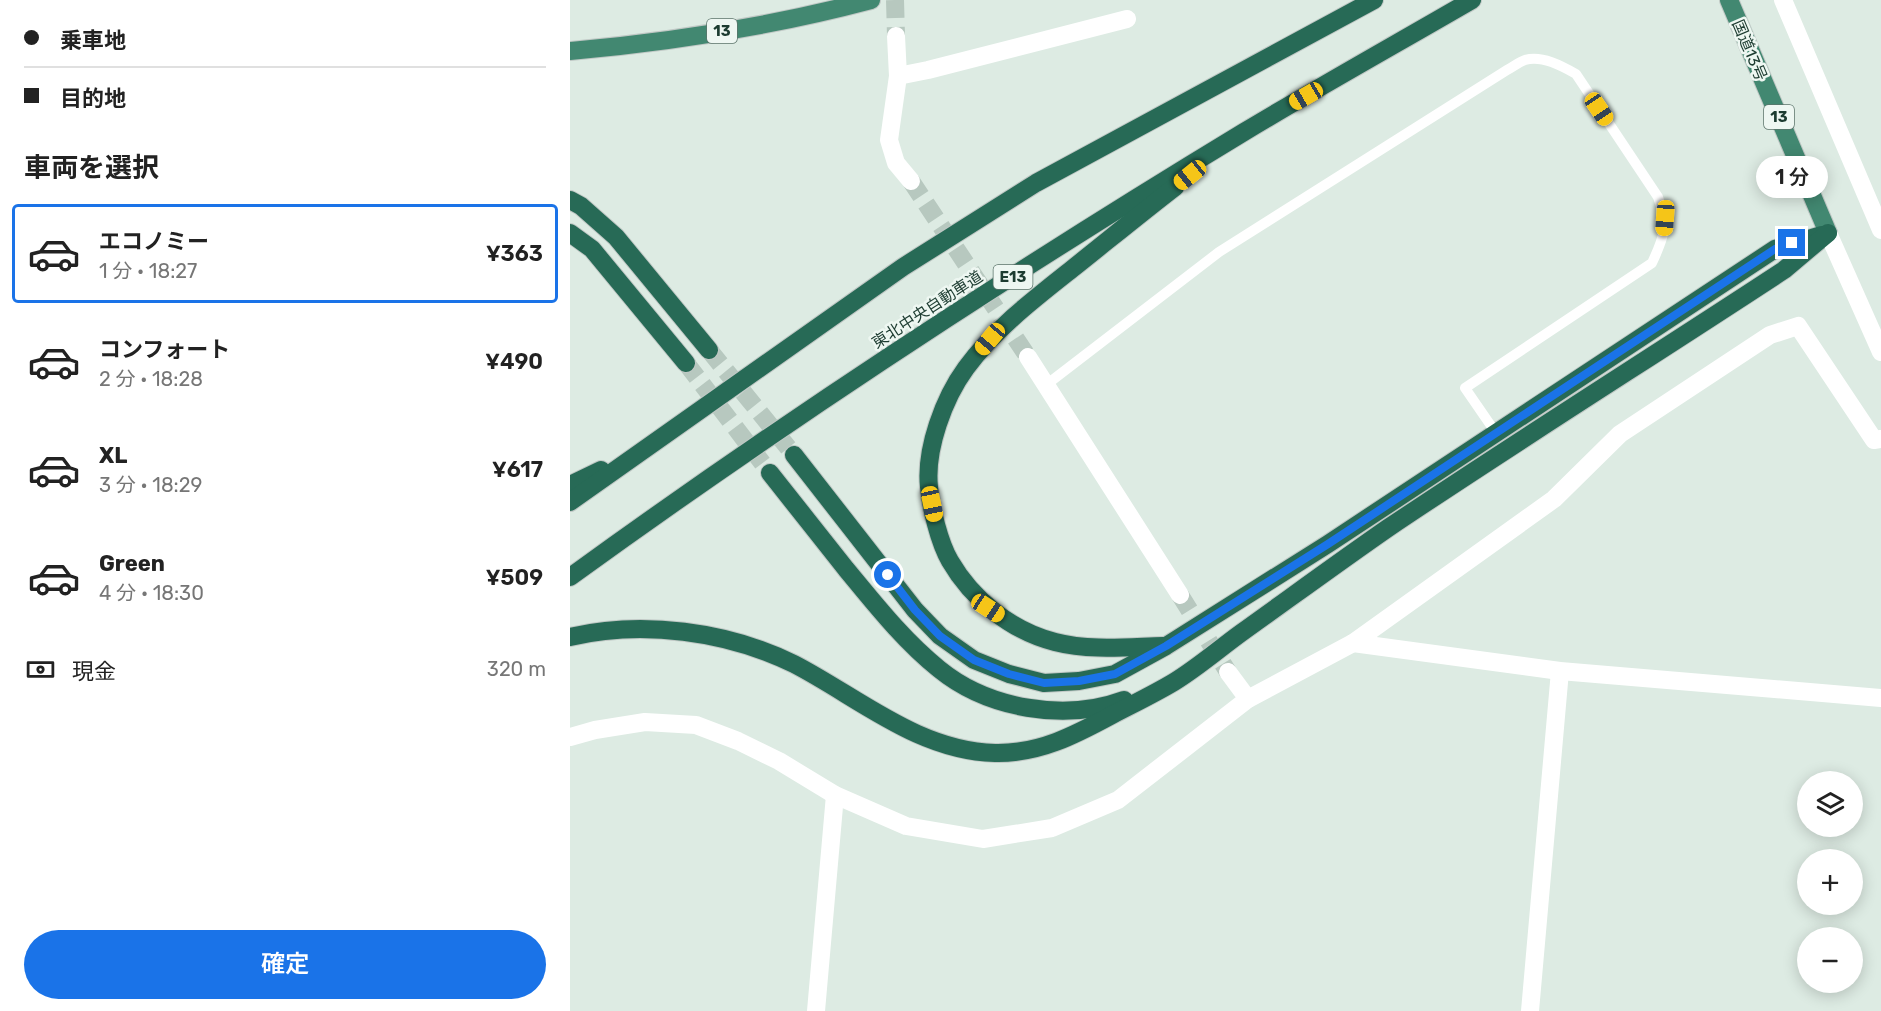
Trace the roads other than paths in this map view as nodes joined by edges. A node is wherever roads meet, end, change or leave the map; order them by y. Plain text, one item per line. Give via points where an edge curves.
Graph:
1 (872, 0) edge
2 (1374, 0) edge
3 (1472, 0) edge
4 (1729, 0) edge
5 (1783, 0) edge
6 (1127, 20) dead end
7 (896, 36) tunnel mouth
8 (570, 51) edge
9 (898, 76) junction
10 (1244, 132) junction
11 (911, 182) tunnel mouth
12 (570, 200) edge
13 (1881, 230) edge
14 (570, 232) edge
15 (1828, 233) junction
16 (709, 350) tunnel mouth
17 (1881, 352) edge
18 (1028, 357) tunnel mouth
19 (686, 363) tunnel mouth
20 (1046, 385) junction
21 (1497, 433) junction
22 (1881, 439) edge
23 (646, 448) junction
24 (794, 454) tunnel mouth
25 (770, 472) tunnel mouth
26 (570, 485) edge
27 (570, 502) edge
28 (570, 577) edge
29 (1180, 595) tunnel mouth
30 (570, 637) edge
31 (1353, 643) junction
32 (1166, 646) junction
33 (1560, 671) junction
34 (1228, 672) tunnel mouth
35 (1174, 682) junction
36 (1881, 698) edge
37 (1248, 699) junction
38 (570, 737) edge
39 (835, 795) junction
40 (816, 1011) edge
41 (1530, 1011) edge

1 - 8 highway, 13 via 797,19 638,45
2 - 23 highway via 1036,183 903,267
3 - 10 highway, 東北中央自動車道 / E13
4 - 15 highway, 国道13号 / 13
5 - 13 street
6 - 9 street
7 - 9 street
9 - 11 street via 890,140 896,163
10 - 28 highway, 東北中央自動車道 / E13 via 921,334
10 - 32 highway via 1029,303 990,339 944,405 932,447 929,485 948,559 988,608 1018,627 1054,642 1096,648
12 - 16 highway via 616,237
14 - 19 highway via 592,249
15 - 17 street
15 - 21 highway via 1775,249
15 - 35 highway via 1784,270 1388,528
18 - 20 street
20 - 21 lane via 1219,252 1508,70 1526,60 1542,60 1576,74 1658,197 1665,218 1663,239 1652,263 1465,388
20 - 29 street
21 - 32 highway
22 - 31 street via 1874,440 1798,326 1770,335 1620,434 1554,499
23 - 26 highway
23 - 27 highway
24 - 32 highway via 915,610 940,636 974,660 1044,683 1079,681 1115,674
25 - 35 highway via 883,615 940,670 976,692 1037,709 1078,711 1119,702
30 - 35 highway via 639,629 729,640 794,664 889,721 921,735 956,747 993,753 1033,750 1073,735
31 - 33 street
31 - 37 street
33 - 36 street
33 - 41 street
34 - 37 street
37 - 39 street via 1118,800 1052,828 982,839 906,826
38 - 39 street via 645,722 696,725 779,761
39 - 40 street

